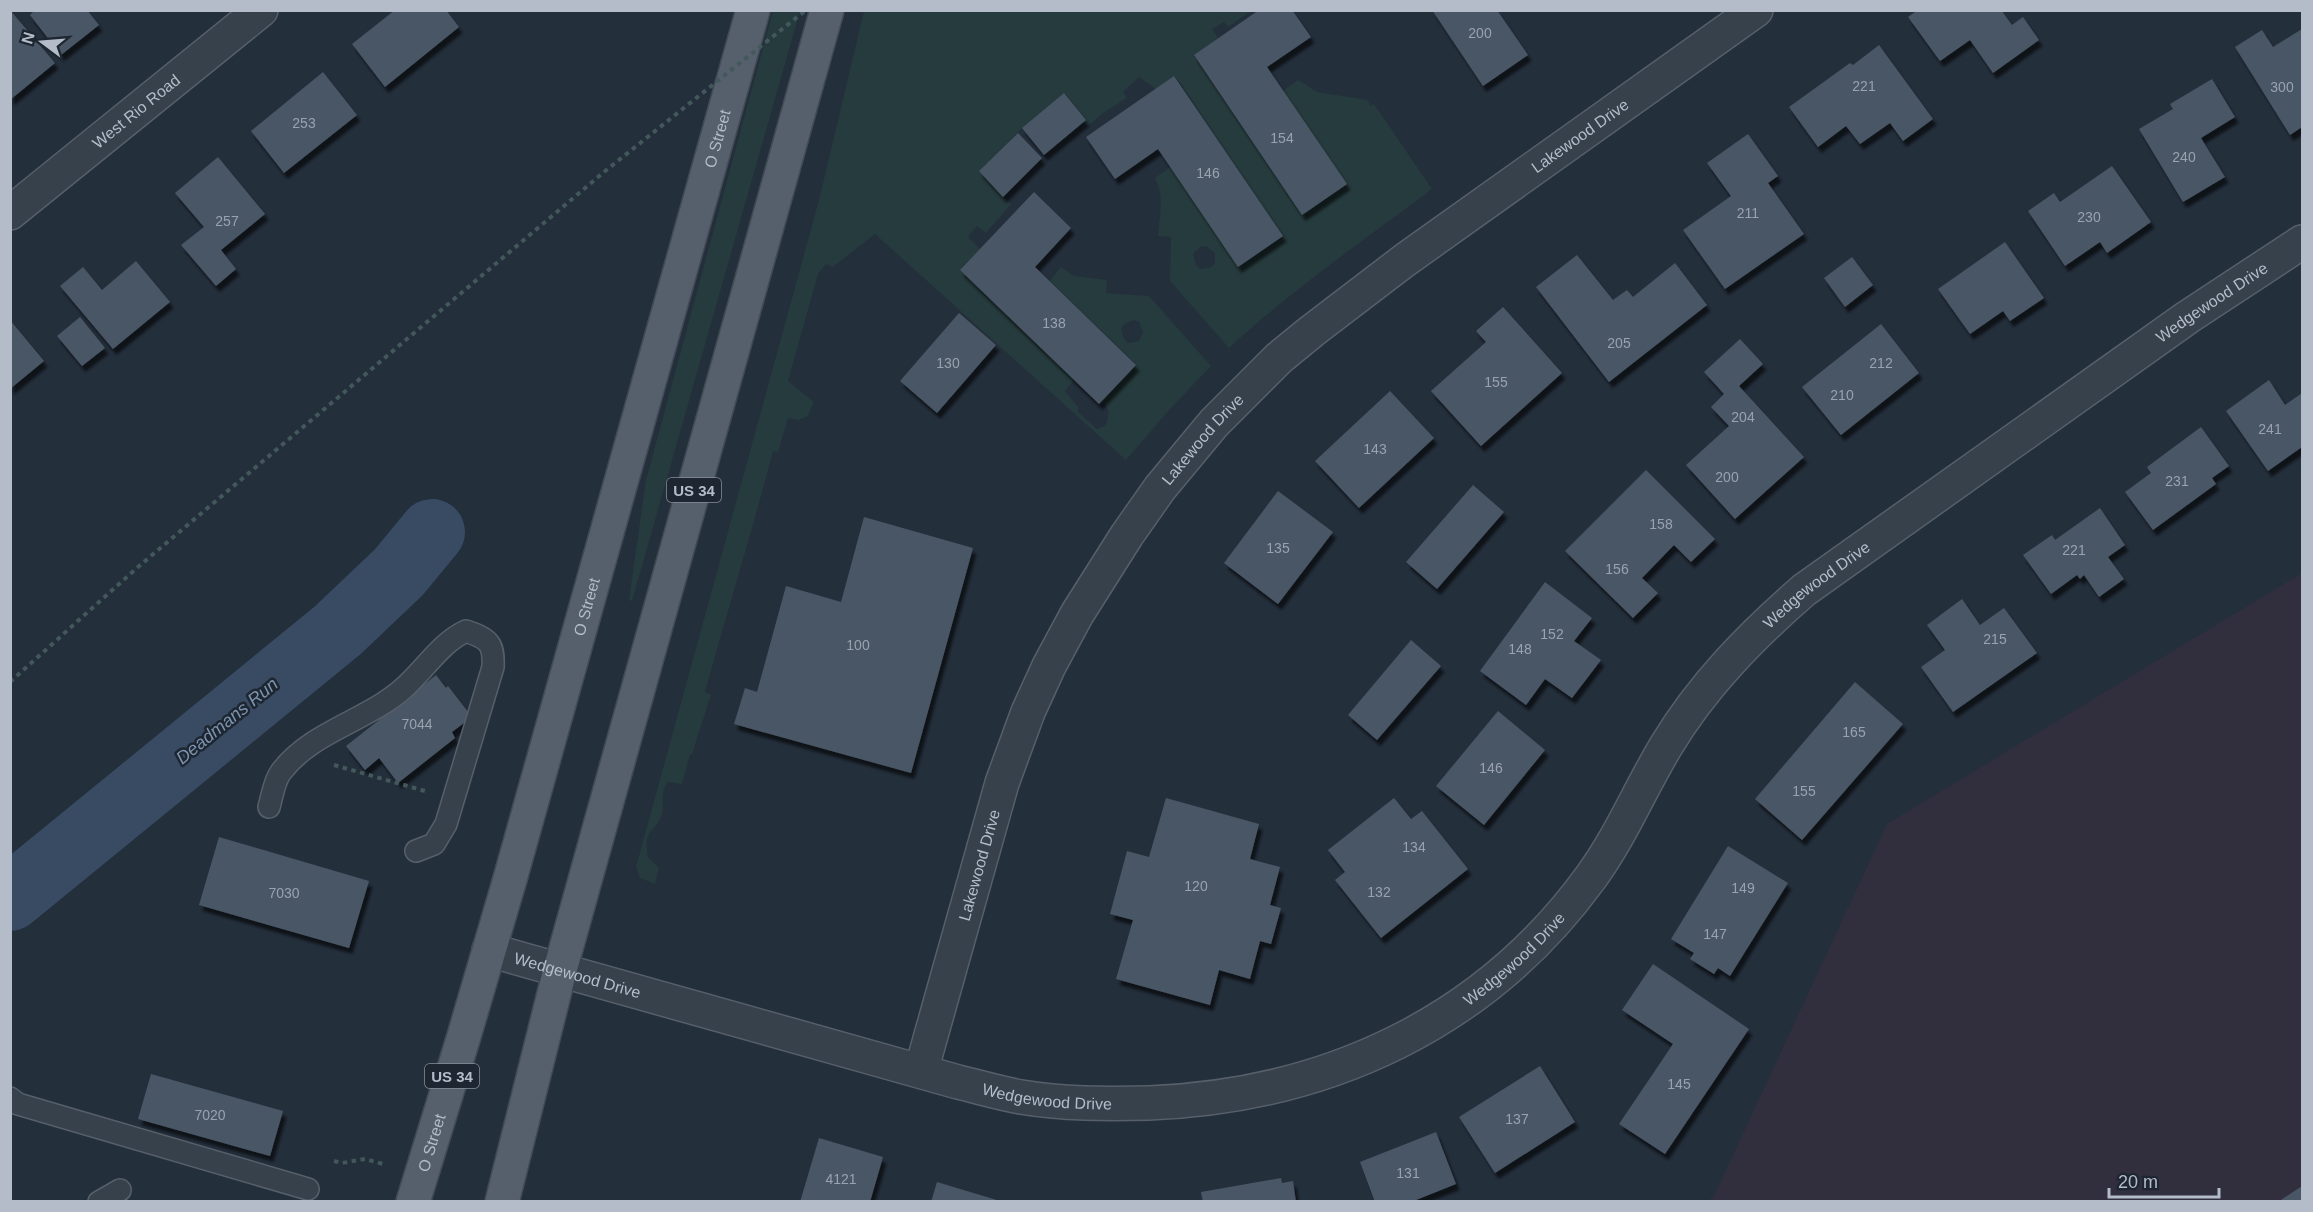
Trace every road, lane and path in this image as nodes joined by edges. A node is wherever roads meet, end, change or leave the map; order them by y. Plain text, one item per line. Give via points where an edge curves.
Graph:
1 (261, 10) edge
2 (753, 10) edge
3 (806, 10) edge
4 (827, 10) edge
5 (1756, 10) edge
6 (10, 213) edge
7 (2302, 242) edge
8 (10, 682) edge
9 (332, 764) dead end
10 (435, 794) dead end
11 (269, 807) dead end
12 (416, 851) dead end
13 (489, 950) junction
14 (560, 970) junction
15 (921, 1071) junction
16 (10, 1098) edge
17 (334, 1161) dead end
18 (383, 1164) dead end
19 (308, 1189) dead end
20 (120, 1190) dead end
21 (99, 1202) edge
22 (413, 1202) edge
23 (502, 1202) edge

1 - 6 street, West Rio Road
2 - 13 main road, O Street / US 34
3 - 8 path, bridge via 604,172 138,567
4 - 14 main road, US 34
5 - 15 street, Lakewood Drive via 1405,260 1312,331 1214,423 1160,488 1077,614 1028,712 1002,783
7 - 15 street, Wedgewood Drive via 2188,317 1804,590 1760,628 1707,687 1667,744 1591,877 1548,930 1451,1012 1406,1039 1325,1073 1258,1091 1180,1101 1101,1104 1034,1098
9 - 10 path
11 - 12 lane via 279,774 298,754 343,724 378,709 412,681 453,638 466,632 484,638 493,650 493,667 446,824 434,844
13 - 14 street, Wedgewood Drive
13 - 22 main road, O Street / US 34
14 - 15 street, Wedgewood Drive
14 - 23 main road, US 34
16 - 19 lane via 18,1104
17 - 18 path via 365,1159
20 - 21 lane

